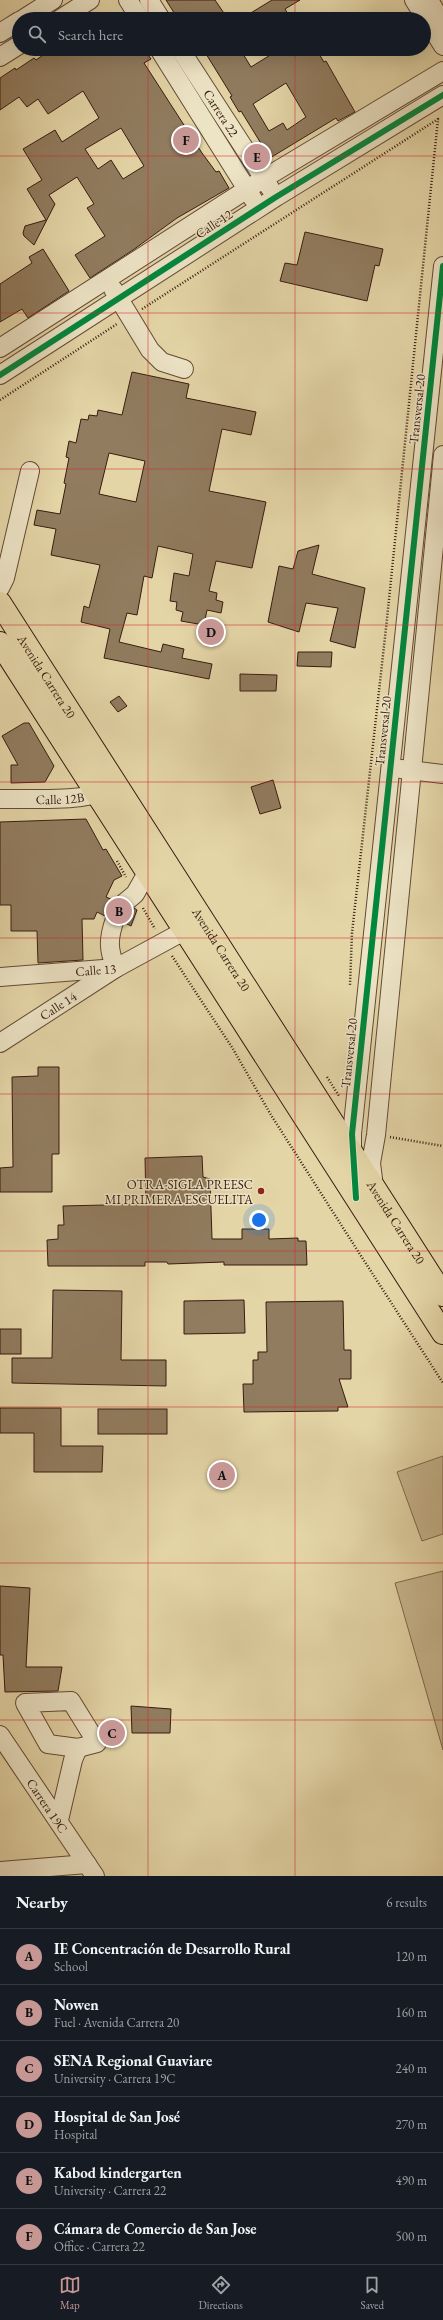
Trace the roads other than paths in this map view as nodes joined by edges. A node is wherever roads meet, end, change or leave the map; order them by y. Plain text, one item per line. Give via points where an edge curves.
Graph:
1 (52, 0) edge
2 (90, 0) edge
3 (128, 0) edge
4 (149, 0) edge
5 (414, 0) edge
6 (430, 0) edge
7 (34, 12) edge
8 (71, 12) edge
9 (136, 12) edge
10 (157, 12) edge
11 (422, 12) edge
12 (443, 24) edge
13 (12, 25) edge
14 (431, 27) edge
15 (0, 33) edge
16 (443, 46) edge
17 (12, 49) edge
18 (163, 56) edge
19 (185, 56) edge
20 (0, 57) edge
21 (443, 71) edge
22 (443, 95) edge
23 (264, 179) junction
24 (247, 190) junction
25 (276, 196) junction
26 (259, 208) junction
27 (443, 266) edge
28 (107, 280) junction
29 (120, 299) junction
30 (0, 348) edge
31 (184, 369) dead end
32 (0, 375) edge
33 (443, 455) edge
34 (30, 471) dead end
35 (0, 588) edge
36 (0, 603) edge
37 (436, 611) edge
38 (0, 643) edge
39 (390, 768) junction
40 (412, 771) junction
41 (443, 774) edge
42 (117, 786) junction
43 (97, 795) junction
44 (0, 799) edge
45 (147, 873) junction
46 (201, 917) junction
47 (184, 930) junction
48 (116, 968) junction
49 (0, 977) edge
50 (0, 1043) edge
51 (352, 1153) junction
52 (374, 1188) junction
53 (356, 1198) junction
54 (443, 1295) edge
55 (443, 1333) edge
56 (0, 1734) edge
57 (78, 1748) dead end
58 (59, 1820) junction
59 (91, 1870) edge
60 (0, 1871) edge

1 - 7 street
2 - 8 street
3 - 9 street
4 - 10 street
5 - 11 street
6 - 12 street
13 - 15 street
14 - 16 street
17 - 20 street
18 - 24 street, Carrera 22
19 - 23 street, Carrera 22
21 - 23 street, Calle 12
22 - 25 street, Calle 12
23 - 24 street, Calle 12
23 - 25 street, Carrera 22
24 - 26 street, Carrera 22
24 - 28 street, Calle 12
25 - 26 street, Calle 12
26 - 29 street, Calle 12
27 - 39 street, Transversal 20
28 - 29 street
28 - 30 street, Calle 12
29 - 31 street via 150,350 162,362
29 - 32 street, Calle 12
33 - 37 street
34 - 35 street via 5,578
36 - 42 main road, Avenida Carrera 20
37 - 40 street
38 - 43 main road, Avenida Carrera 20
39 - 40 street
39 - 51 street, Transversal 20
40 - 41 street
40 - 52 street via 376,1135 370,1163
42 - 43 street, Calle 12B
42 - 46 main road, Avenida Carrera 20
43 - 44 street, Calle 12B
43 - 45 main road, Avenida Carrera 20
45 - 47 main road, Avenida Carrera 20
45 - 48 street via 124,906 109,936 109,952
46 - 47 street, Calle 13
46 - 51 main road, Avenida Carrera 20
47 - 48 street, Calle 13
47 - 53 main road, Avenida Carrera 20
48 - 49 street, Calle 13
48 - 50 street, Calle 14
51 - 52 main road, Avenida Carrera 20
51 - 53 street, Transversal 20
52 - 54 main road, Avenida Carrera 20
53 - 55 main road, Avenida Carrera 20
56 - 58 street, Carrera 19C
57 - 58 street
58 - 59 street, Carrera 19C
59 - 60 street

